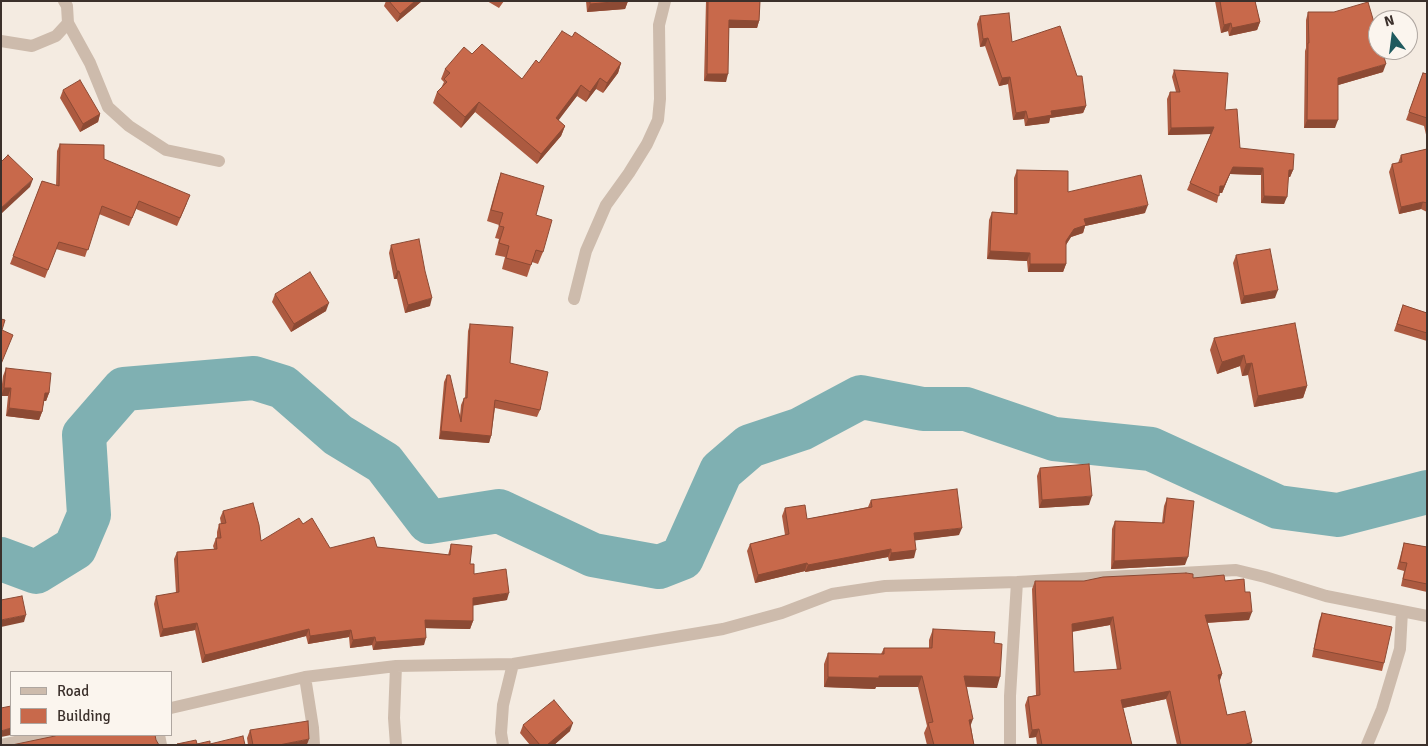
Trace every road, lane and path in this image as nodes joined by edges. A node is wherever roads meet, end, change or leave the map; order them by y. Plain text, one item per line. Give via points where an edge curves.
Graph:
1 (64, 1) edge
2 (665, 1) edge
3 (68, 23) junction
4 (1, 41) edge
5 (220, 161) dead end
6 (574, 299) dead end
7 (1016, 582) junction
8 (1402, 610) junction
9 (1427, 616) edge
10 (513, 664) junction
11 (396, 666) junction
12 (305, 677) junction
13 (172, 708) edge
14 (45, 736) edge
15 (1, 745) edge
16 (314, 745) edge
17 (396, 745) edge
18 (503, 745) edge
19 (1010, 745) edge
20 (1367, 745) edge

1 - 3 street
2 - 6 street via 659,25 658,120 647,144 606,205 586,251
3 - 4 street via 56,36 32,46
3 - 5 street via 90,63 108,107 166,150
7 - 8 street via 1236,570 1326,596
7 - 10 street via 885,586 832,594 782,613 722,629
7 - 19 street
8 - 9 street
8 - 20 street via 1400,649
10 - 11 street
10 - 18 street via 503,704
11 - 12 street
11 - 17 street
12 - 13 street
12 - 16 street
14 - 15 street

